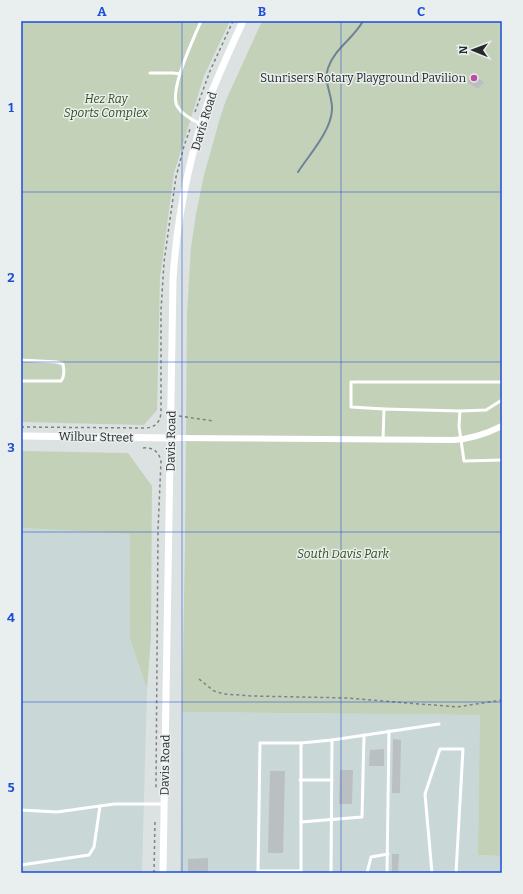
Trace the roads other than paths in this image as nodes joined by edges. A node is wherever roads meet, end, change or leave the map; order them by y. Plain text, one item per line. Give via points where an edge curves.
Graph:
1 (201, 21) edge
2 (243, 21) edge
3 (150, 73) dead end
4 (180, 74) junction
5 (201, 124) junction
6 (21, 360) edge
7 (21, 381) edge
8 (502, 382) edge
9 (502, 400) edge
10 (384, 409) junction
11 (460, 411) junction
12 (502, 426) edge
13 (21, 436) edge
14 (171, 438) junction
15 (383, 440) junction
16 (461, 440) junction
17 (502, 460) edge
18 (439, 724) dead end
19 (389, 731) junction
20 (364, 735) junction
21 (332, 740) junction
22 (300, 743) junction
23 (300, 780) junction
24 (332, 780) junction
25 (164, 804) junction
26 (100, 806) junction
27 (21, 810) edge
28 (331, 820) junction
29 (300, 822) junction
30 (388, 854) junction
31 (21, 865) edge
32 (258, 872) edge
33 (301, 872) edge
34 (163, 873) edge
35 (331, 873) edge
36 (367, 873) edge
37 (387, 873) edge
38 (432, 873) edge
39 (456, 873) edge

1 - 4 lane
2 - 5 street, Davis Road via 217,79
3 - 4 lane
4 - 5 lane via 175,95 177,106 189,118
5 - 14 street, Davis Road via 188,173 175,248
6 - 7 lane via 57,362 63,364 64,369 61,381
8 - 10 lane via 351,382 351,407
9 - 11 lane via 486,410
10 - 11 lane
10 - 15 lane
11 - 16 lane
12 - 16 street via 486,434
13 - 14 street, Wilbur Street
14 - 15 street
14 - 25 street, Davis Road
15 - 16 street
16 - 17 lane via 464,461
18 - 19 lane
19 - 20 lane
19 - 30 lane
20 - 21 lane
20 - 28 lane via 362,817
21 - 22 lane
21 - 24 lane
22 - 23 lane
22 - 32 lane via 260,743
23 - 24 lane
23 - 29 lane
24 - 28 lane
25 - 26 lane
25 - 34 street, Davis Road
26 - 27 lane via 58,812
26 - 31 lane via 94,847 89,855
28 - 29 lane
28 - 35 lane
29 - 33 lane
30 - 36 lane via 371,857
30 - 37 lane
32 - 33 lane
38 - 39 lane via 425,794 440,749 463,749

